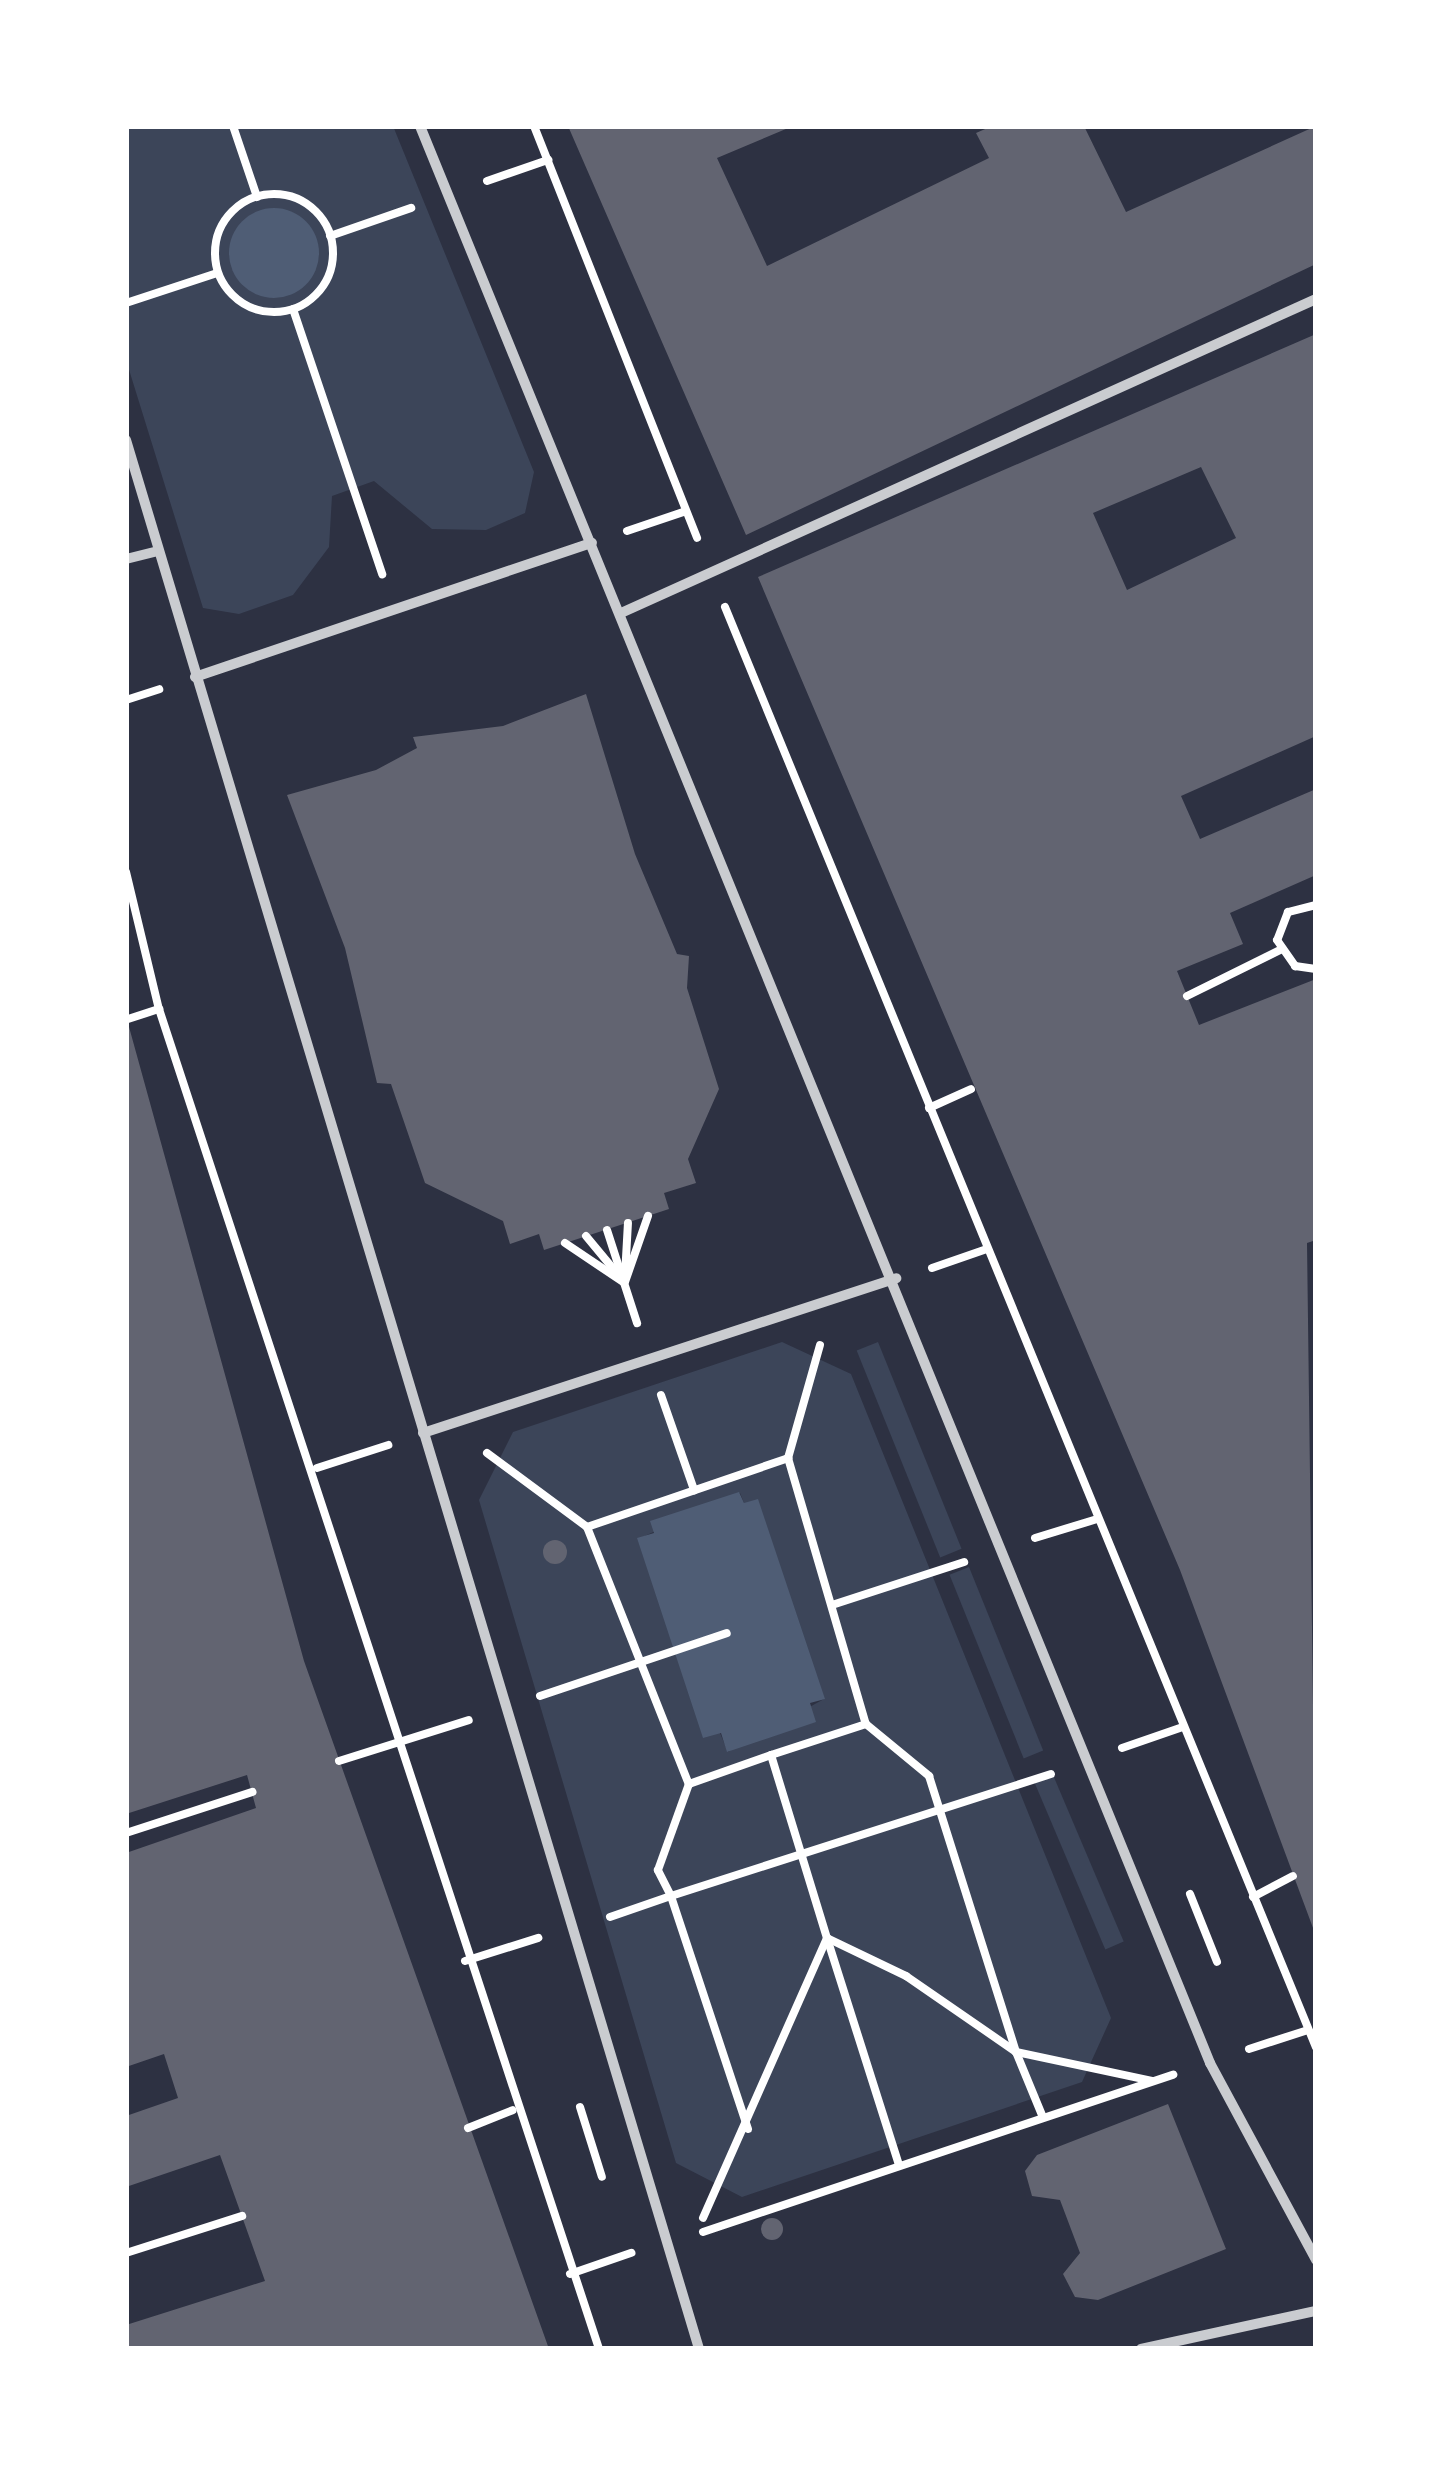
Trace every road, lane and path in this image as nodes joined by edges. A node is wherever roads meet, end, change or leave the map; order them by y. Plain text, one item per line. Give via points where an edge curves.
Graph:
1 (233, 126) edge
2 (420, 126) edge
3 (534, 126) edge
4 (257, 196) junction
5 (218, 273) junction
6 (1316, 299) edge
7 (126, 303) edge
8 (293, 309) junction
9 (126, 440) edge
10 (686, 511) junction
11 (592, 543) junction
12 (157, 551) junction
13 (126, 560) edge
14 (711, 574) junction
15 (394, 610) junction
16 (621, 613) junction
17 (195, 677) junction
18 (126, 872) edge
19 (1316, 905) edge
20 (1280, 950) junction
21 (1316, 968) edge
22 (1187, 996) dead end
23 (159, 1010) junction
24 (128, 1018) edge
25 (971, 1089) dead end
26 (929, 1108) junction
27 (648, 1216) dead end
28 (628, 1223) dead end
29 (607, 1230) dead end
30 (586, 1237) dead end
31 (565, 1243) dead end
32 (987, 1249) junction
33 (896, 1279) junction
34 (625, 1283) junction
35 (815, 1358) dead end
36 (658, 1384) dead end
37 (423, 1433) junction
38 (788, 1458) junction
39 (499, 1465) dead end
40 (316, 1468) junction
41 (694, 1490) junction
42 (587, 1527) junction
43 (932, 1574) dead end
44 (832, 1606) junction
45 (727, 1633) dead end
46 (640, 1662) junction
47 (537, 1697) dead end
48 (506, 1708) junction
49 (866, 1724) junction
50 (398, 1742) junction
51 (771, 1755) junction
52 (339, 1761) dead end
53 (689, 1784) junction
54 (1017, 1785) dead end
55 (252, 1792) dead end
56 (942, 1811) junction
57 (126, 1833) edge
58 (802, 1855) junction
59 (1293, 1876) dead end
60 (671, 1896) junction
61 (1253, 1897) junction
62 (604, 1919) dead end
63 (827, 1938) junction
64 (1308, 2030) junction
65 (1316, 2048) edge
66 (1016, 2052) junction
67 (1210, 2063) junction
68 (1154, 2081) junction
69 (513, 2110) junction
70 (1042, 2115) junction
71 (468, 2128) dead end
72 (748, 2132) junction
73 (899, 2165) junction
74 (242, 2216) dead end
75 (698, 2233) junction
76 (667, 2242) junction
77 (126, 2253) edge
78 (1316, 2260) edge
79 (571, 2274) junction
80 (1316, 2311) edge
81 (599, 2349) edge
82 (699, 2349) edge
83 (1141, 2349) edge

1 - 4 path
2 - 11 street
3 - 10 path
4 - 5 path via 224,220
4 - 8 path via 310,207 332,243 323,286
5 - 7 path
5 - 8 path via 248,307
6 - 14 street
8 - 15 path
9 - 12 street
10 - 11 path
10 - 14 path
11 - 15 street
11 - 16 street
12 - 13 street
12 - 17 street
14 - 16 street
14 - 26 path
15 - 17 street
16 - 33 street
17 - 37 street
18 - 23 path
19 - 20 path via 1281,920
20 - 21 path
20 - 22 path
23 - 24 path
23 - 40 path
25 - 26 path
26 - 32 path
27 - 34 path
28 - 34 path
29 - 34 path
30 - 34 path
31 - 34 path
32 - 33 path
32 - 61 path
33 - 37 street
33 - 67 street
35 - 38 path
36 - 41 path
37 - 40 path
37 - 48 street
38 - 41 path
38 - 44 path
39 - 42 path
40 - 50 path
41 - 42 path
42 - 46 path
43 - 44 path
44 - 49 path
45 - 46 path
46 - 47 path
46 - 53 path
48 - 50 path
48 - 76 street
49 - 51 path
49 - 56 path via 929,1776
50 - 52 path
50 - 69 path
51 - 53 path
51 - 58 path
53 - 60 path via 658,1870
54 - 56 path
55 - 57 path
56 - 58 path
56 - 66 path
58 - 60 path
58 - 63 path
59 - 61 path
60 - 62 path
60 - 72 path
61 - 64 path
63 - 66 path via 906,1976
63 - 72 path
63 - 73 path
64 - 65 path
64 - 67 path
66 - 68 path
66 - 70 path
67 - 68 path
67 - 78 street
68 - 70 path
69 - 71 path
69 - 79 path
70 - 73 path
72 - 75 path via 713,2182
73 - 75 path
74 - 77 path
75 - 76 path
76 - 79 path
76 - 82 street
79 - 81 path
80 - 83 street

